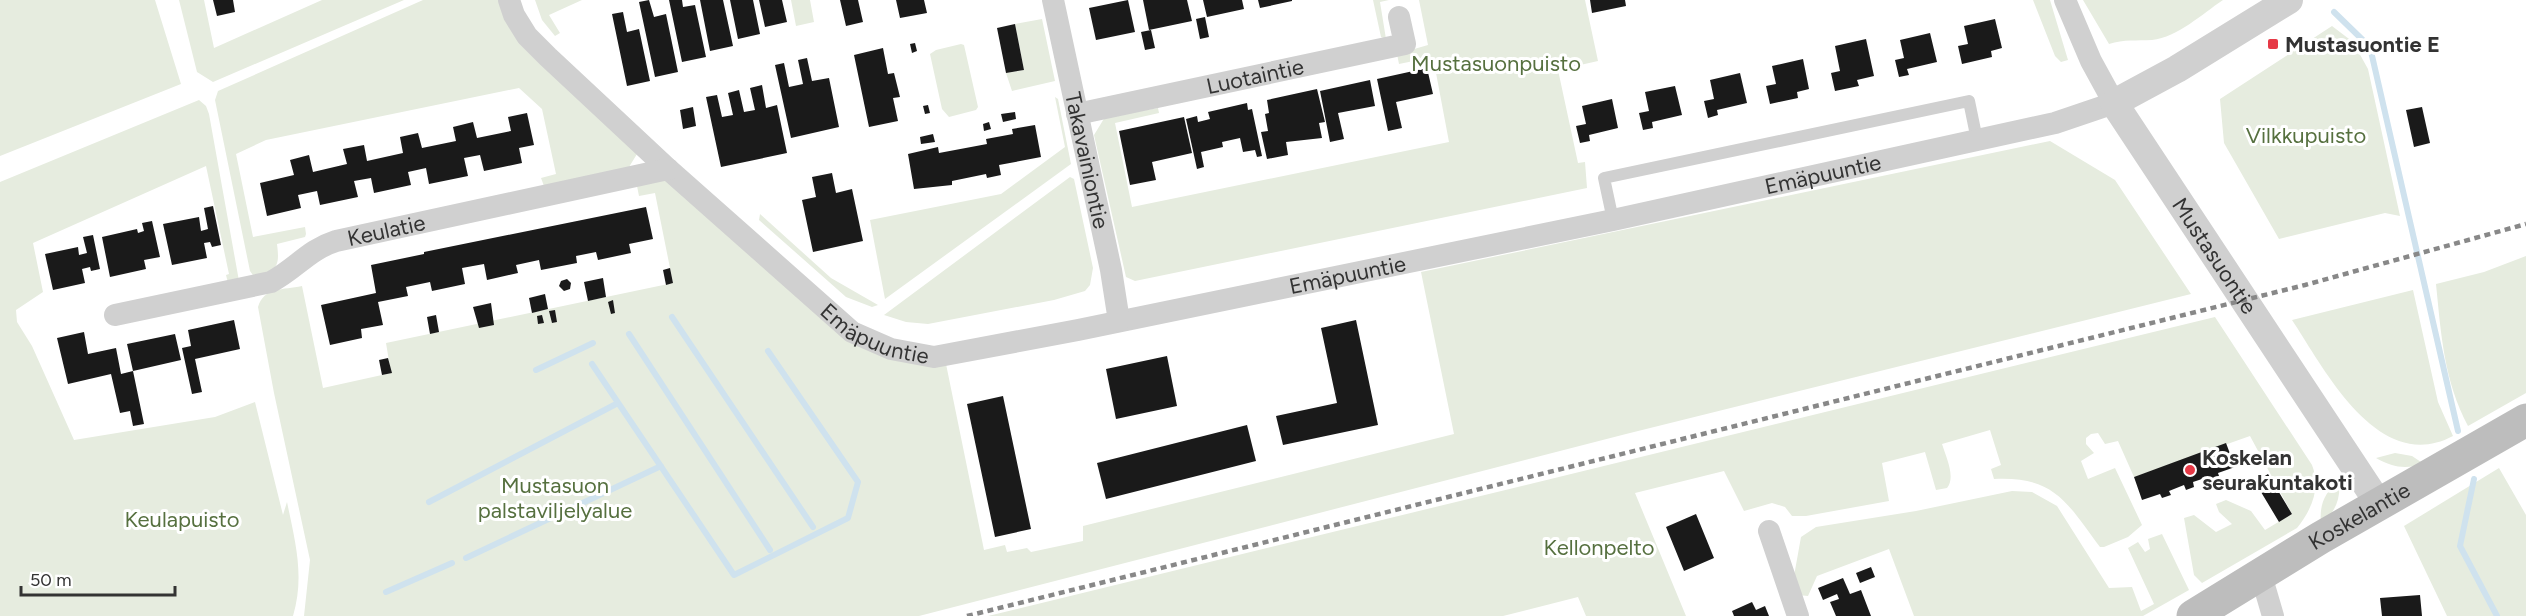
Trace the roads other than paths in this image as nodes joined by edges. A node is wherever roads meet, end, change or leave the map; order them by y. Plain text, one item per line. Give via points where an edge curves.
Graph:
1 (509, 0) edge
2 (1053, 0) edge
3 (2065, 0) edge
4 (2289, 0) edge
5 (1399, 17) dead end
6 (2114, 103) junction
7 (1077, 114) junction
8 (1977, 140) junction
9 (668, 169) junction
10 (1613, 220) junction
11 (115, 315) dead end
12 (1119, 321) junction
13 (2526, 420) edge
14 (2379, 504) junction
15 (1769, 531) dead end
16 (2261, 575) junction
17 (1798, 616) edge
18 (2193, 616) edge
19 (2272, 616) edge

1 - 9 street, Emäpuuntie via 527,36
2 - 7 street, Takavainiontie
3 - 6 street, Mustasuontie
4 - 6 street, Emäpuuntie
5 - 7 street, Luotaintie via 1405,44
6 - 8 street, Emäpuuntie via 2055,123
6 - 14 street, Mustasuontie
7 - 12 street, Takavainiontie
8 - 10 street, Emäpuuntie
8 - 10 lane via 1969,101 1604,178
9 - 11 street, Keulatie via 336,241 317,248 291,272 271,282
9 - 12 street, Emäpuuntie via 852,332 891,349 934,357
10 - 12 street, Emäpuuntie
13 - 14 main road, Koskelantie
14 - 16 main road, Koskelantie
15 - 17 street
16 - 18 main road, Koskelantie
16 - 19 street

